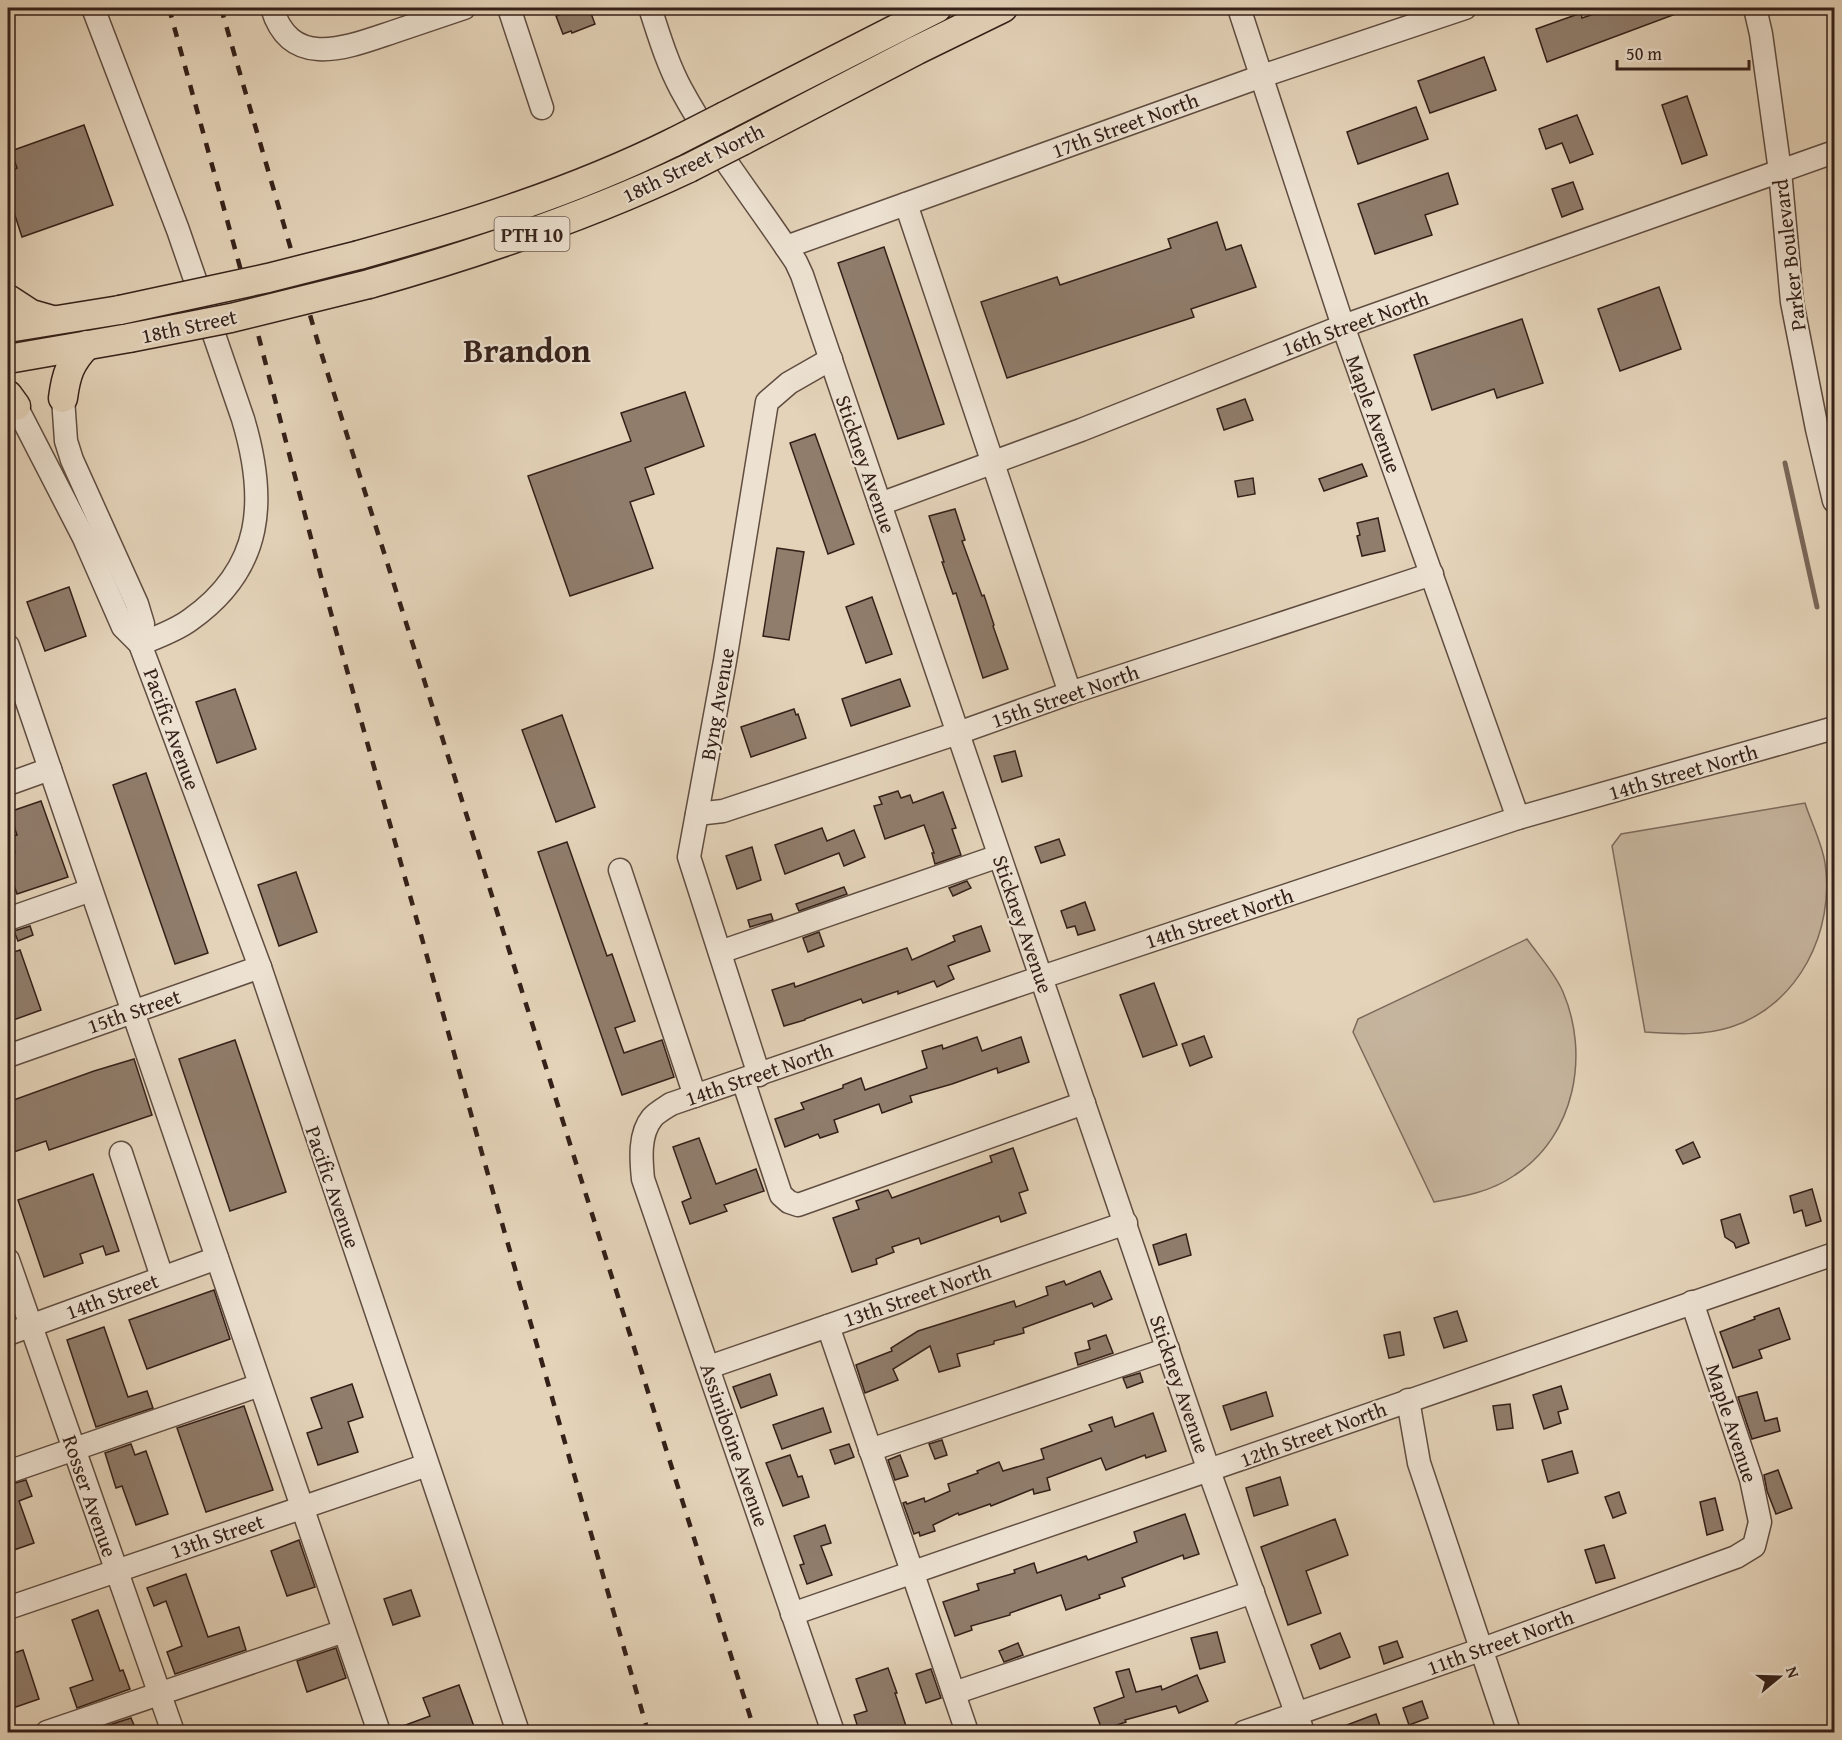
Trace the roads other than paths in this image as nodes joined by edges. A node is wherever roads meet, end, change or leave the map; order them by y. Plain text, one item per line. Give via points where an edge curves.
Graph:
1 (93, 8) edge
2 (272, 8) edge
3 (464, 8) edge
4 (509, 8) edge
5 (650, 8) edge
6 (937, 8) edge
7 (1003, 8) edge
8 (1239, 8) edge
9 (1465, 8) edge
10 (1755, 8) edge
11 (1262, 76) junction
12 (542, 108) dead end
13 (716, 125) junction
14 (1834, 152) edge
15 (1780, 171) junction
16 (906, 204) junction
17 (786, 247) junction
18 (359, 255) joint
19 (369, 284) joint
20 (8, 299) edge
21 (54, 320) junction
22 (1343, 326) junction
23 (8, 328) edge
24 (87, 345) junction
25 (8, 359) edge
26 (831, 359) junction
27 (63, 398) joint
28 (12, 400) edge
29 (993, 462) junction
30 (1834, 501) edge
31 (880, 504) junction
32 (1432, 574) junction
33 (140, 644) junction
34 (8, 647) edge
35 (1070, 693) junction
36 (1834, 728) edge
37 (958, 733) junction
38 (50, 770) junction
39 (8, 784) edge
40 (697, 814) junction
41 (1518, 818) junction
42 (999, 856) junction
43 (620, 870) dead end
44 (91, 890) junction
45 (8, 919) edge
46 (720, 952) junction
47 (260, 967) junction
48 (1042, 977) junction
49 (132, 1012) junction
50 (8, 1056) edge
51 (751, 1077) junction
52 (695, 1096) junction
53 (1083, 1103) junction
54 (121, 1152) dead end
55 (641, 1157) joint
56 (1125, 1223) junction
57 (1834, 1254) edge
58 (217, 1258) junction
59 (8, 1260) edge
60 (162, 1277) junction
61 (1692, 1302) junction
62 (30, 1326) junction
63 (828, 1326) junction
64 (8, 1334) edge
65 (1168, 1349) junction
66 (709, 1367) junction
67 (260, 1385) junction
68 (1408, 1400) junction
69 (74, 1450) junction
70 (870, 1450) junction
71 (427, 1465) junction
72 (1209, 1471) junction
73 (8, 1473) edge
74 (302, 1507) junction
75 (1754, 1545) joint
76 (116, 1571) junction
77 (912, 1573) junction
78 (1253, 1592) junction
79 (8, 1608) edge
80 (792, 1614) junction
81 (344, 1631) junction
82 (1480, 1650) junction
83 (954, 1693) junction
84 (159, 1694) junction
85 (1300, 1723) edge
86 (47, 1732) edge
87 (173, 1732) edge
88 (379, 1732) edge
89 (518, 1732) edge
90 (833, 1732) edge
91 (967, 1732) edge
92 (1244, 1732) edge
93 (1509, 1732) edge

1 - 33 street via 178,230 243,419 257,491 250,546 226,586 189,621
2 - 3 street via 288,38 305,47 329,50 350,47
4 - 12 street
5 - 13 street, Stickney Avenue via 681,89
6 - 13 main road, 18th Street North / PTH 10
7 - 19 main road, 18th Street North / PTH 10, bridge via 688,168 603,206 442,263
8 - 11 street, Maple Avenue
9 - 11 street, 17th Street North
10 - 15 street, Parker Boulevard
11 - 16 street, 17th Street North
11 - 22 street, Maple Avenue
13 - 17 street, Stickney Avenue
13 - 18 main road, 18th Street North / PTH 10, bridge via 526,205
14 - 15 street, 16th Street North
15 - 22 street, 16th Street North
15 - 30 street, Parker Boulevard via 1791,302
16 - 17 street, 17th Street North
16 - 29 street
17 - 26 street, Stickney Avenue via 802,275
18 - 21 main road, 18th Street / PTH 10, bridge via 120,310
19 - 24 main road, 18th Street / PTH 10, bridge via 231,318
20 - 21 main road via 21,309
21 - 23 main road, 18th Street / PTH 10
22 - 29 street, 16th Street North
22 - 32 street, Maple Avenue
24 - 25 main road, 18th Street / PTH 10
24 - 27 main road via 73,360
26 - 31 street, Stickney Avenue
26 - 40 street, Byng Avenue via 789,383 767,402
27 - 33 street, Pacific Avenue via 66,441 137,604 143,624
28 - 33 street, Pacific Avenue via 79,527 123,627
29 - 31 street, 16th Street North
29 - 35 street
31 - 37 street, Stickney Avenue
32 - 35 street, 15th Street North
32 - 41 street, Maple Avenue
33 - 47 street, Pacific Avenue
34 - 38 street
35 - 37 street, 15th Street North
36 - 41 street, 14th Street North
37 - 40 street, 15th Street North via 723,811
37 - 42 street, Stickney Avenue
38 - 39 street
38 - 44 street
40 - 46 street, Byng Avenue via 689,857
41 - 48 street, 14th Street North
42 - 46 street
42 - 48 street, Stickney Avenue
43 - 52 street
44 - 45 street
44 - 49 street
46 - 51 street, Byng Avenue
47 - 49 street, 15th Street
47 - 71 street, Pacific Avenue
48 - 51 street, 14th Street North
48 - 53 street, Stickney Avenue
49 - 50 street, 15th Street
49 - 58 street
51 - 52 street, 14th Street North
51 - 53 street, Byng Avenue via 781,1194 798,1205
52 - 55 street, 14th Street North via 671,1104 652,1118 644,1135
53 - 56 street, Stickney Avenue
54 - 60 street
55 - 66 street, Assiniboine Avenue via 643,1179
56 - 63 street, 13th Street North
56 - 65 street, Stickney Avenue
57 - 61 street, 12th Street North
58 - 60 street, 14th Street
58 - 67 street
59 - 62 street, Rosser Avenue
60 - 62 street, 14th Street
61 - 68 street, 12th Street North
61 - 75 street, Maple Avenue via 1751,1479 1760,1522
62 - 64 street, 14th Street
62 - 69 street, Rosser Avenue
63 - 66 street, 13th Street North
63 - 70 street
65 - 70 street
65 - 72 street, Stickney Avenue
66 - 80 street, Assiniboine Avenue
67 - 69 street
67 - 74 street
68 - 72 street, 12th Street North
68 - 82 street via 1419,1463
69 - 73 street
69 - 76 street, Rosser Avenue
70 - 77 street
71 - 74 street, 13th Street
71 - 89 street, Pacific Avenue
72 - 77 street, 12th Street North
72 - 78 street, Stickney Avenue
74 - 76 street, 13th Street
74 - 81 street
75 - 82 street, 11th Street North via 1736,1557
76 - 79 street, 13th Street
76 - 84 street, Rosser Avenue
77 - 80 street, 12th Street North
77 - 83 street
78 - 83 street
78 - 85 street, Stickney Avenue
80 - 90 street, Assiniboine Avenue
81 - 84 street
81 - 88 street
82 - 85 street, 11th Street North
82 - 93 street
83 - 91 street
84 - 86 street
84 - 87 street, Rosser Avenue
85 - 92 street, 11th Street North

